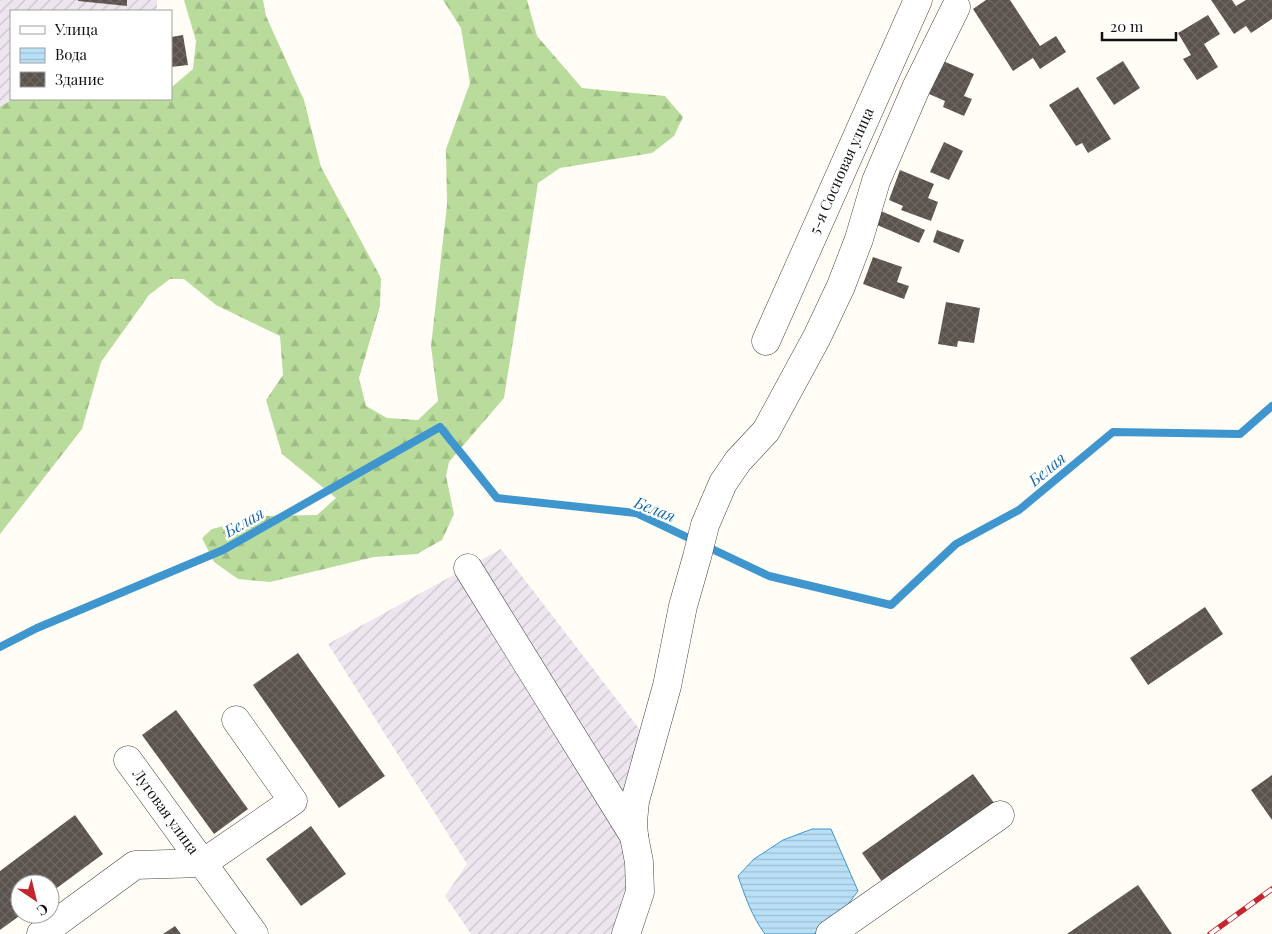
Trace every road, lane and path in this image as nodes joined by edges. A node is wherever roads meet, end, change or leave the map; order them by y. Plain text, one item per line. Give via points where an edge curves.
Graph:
1 (918, 0) edge
2 (956, 7) dead end
3 (766, 341) dead end
4 (468, 568) dead end
5 (236, 720) dead end
6 (128, 760) dead end
7 (1000, 814) dead end
8 (634, 836) junction
9 (203, 863) junction
10 (41, 934) edge
11 (254, 934) edge
12 (626, 934) edge
13 (830, 934) edge

1 - 3 street, 5-я Сосновая улица
2 - 8 street via 916,88 876,181 859,239 817,337 766,431 723,482 705,524 636,801
4 - 8 street
5 - 9 street, Луговая улица via 293,801
6 - 9 street, Луговая улица
7 - 13 street
8 - 12 street via 640,892
9 - 10 street, Луговая улица via 135,865
9 - 11 street, Луговая улица

